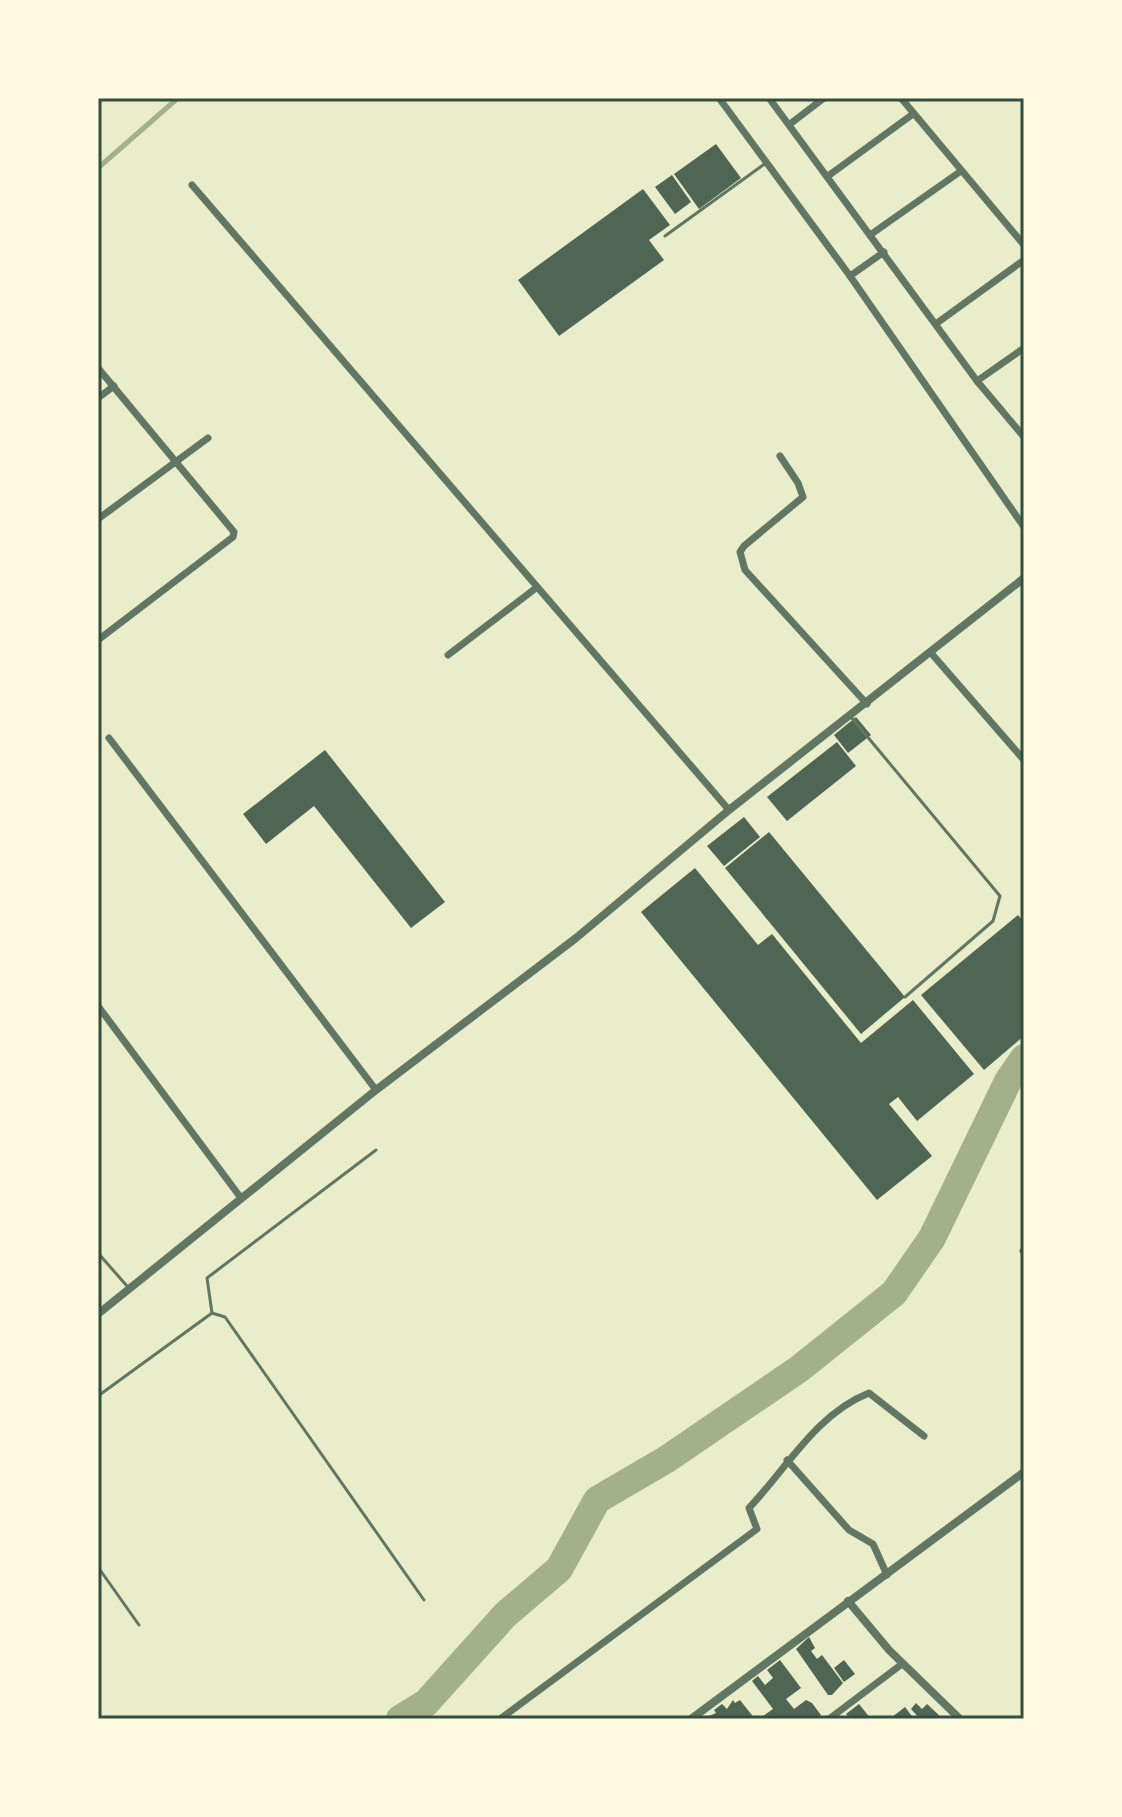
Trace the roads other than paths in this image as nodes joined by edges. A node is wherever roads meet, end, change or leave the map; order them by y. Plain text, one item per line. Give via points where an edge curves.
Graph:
1 (719, 98) edge
2 (769, 98) edge
3 (824, 98) edge
4 (901, 98) edge
5 (913, 114) junction
6 (790, 124) junction
7 (766, 163) junction
8 (961, 171) junction
9 (828, 176) junction
10 (192, 185) dead end
11 (870, 235) junction
12 (665, 236) dead end
13 (1024, 245) edge
14 (884, 252) junction
15 (1024, 260) edge
16 (850, 276) junction
17 (937, 323) junction
18 (1024, 348) edge
19 (98, 368) edge
20 (977, 381) junction
21 (114, 386) junction
22 (98, 398) edge
23 (1024, 437) edge
24 (208, 438) dead end
25 (780, 456) dead end
26 (178, 459) junction
27 (98, 519) edge
28 (1024, 527) edge
29 (1024, 579) edge
30 (536, 588) junction
31 (98, 640) edge
32 (931, 653) junction
33 (448, 655) dead end
34 (867, 704) junction
35 (851, 717) junction
36 (109, 738) dead end
37 (1024, 760) edge
38 (729, 810) junction
39 (905, 997) dead end
40 (98, 1006) edge
41 (376, 1090) junction
42 (376, 1150) dead end
43 (241, 1198) junction
44 (98, 1253) edge
45 (130, 1289) junction
46 (212, 1313) junction
47 (98, 1314) edge
48 (98, 1396) edge
49 (924, 1436) dead end
50 (787, 1460) junction
51 (1024, 1472) edge
52 (98, 1567) edge
53 (887, 1575) junction
54 (424, 1600) dead end
55 (848, 1601) junction
56 (139, 1625) dead end
57 (902, 1664) junction
58 (500, 1719) edge
59 (691, 1719) edge
60 (829, 1719) edge
61 (960, 1719) edge

1 - 7 street
2 - 6 street
3 - 6 street
4 - 5 street
5 - 8 street
5 - 9 street
6 - 9 street
7 - 12 lane
7 - 16 street
8 - 11 street
8 - 13 street
9 - 11 street
10 - 30 street
11 - 14 street
14 - 16 street
14 - 17 street
15 - 17 street
16 - 28 street
17 - 20 street
18 - 20 street
19 - 21 street
20 - 23 street
21 - 22 street
21 - 26 street
24 - 26 street
25 - 34 street via 803,497 744,546 740,560
26 - 27 street
26 - 31 street via 233,526 233,537
29 - 32 street
30 - 33 street
30 - 38 street
32 - 34 street
32 - 37 street
34 - 35 street
35 - 38 street
35 - 39 lane via 1000,896 993,921
36 - 41 street
38 - 41 street via 576,938
40 - 43 street
41 - 43 street
42 - 46 lane via 207,1278
43 - 45 street
44 - 45 lane
45 - 47 street
46 - 48 lane
46 - 54 lane via 225,1317
49 - 50 street via 869,1393 846,1403
50 - 53 street via 849,1530 873,1544
50 - 58 street via 749,1508 757,1529
51 - 53 street
52 - 56 lane
53 - 55 street
55 - 57 street
55 - 59 street
57 - 60 street
57 - 61 street

